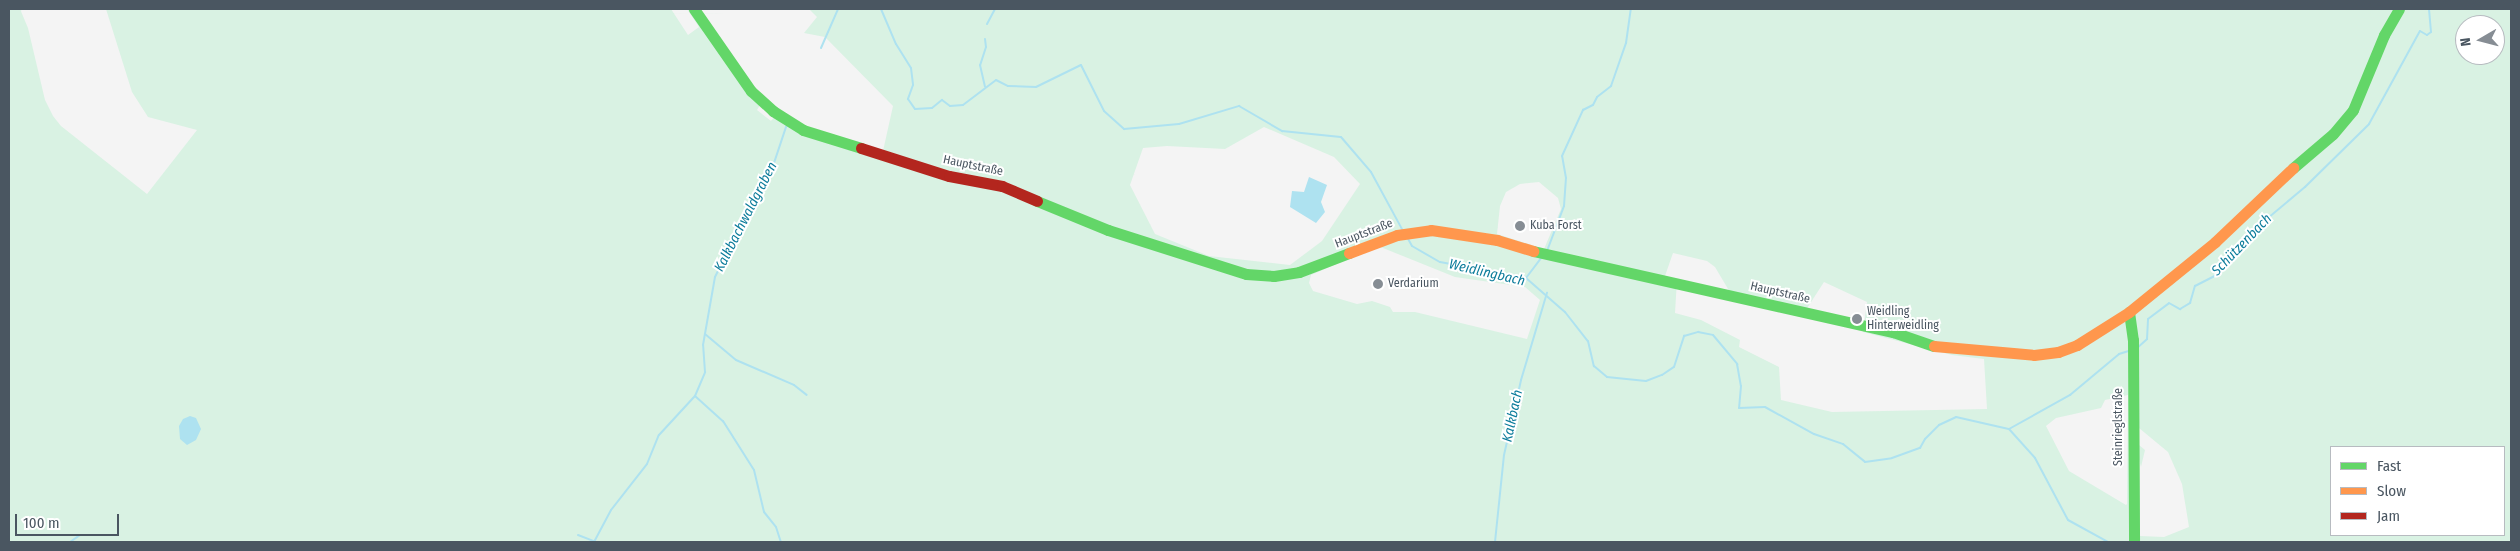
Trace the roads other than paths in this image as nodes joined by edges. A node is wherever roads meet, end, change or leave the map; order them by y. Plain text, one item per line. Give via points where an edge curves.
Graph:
1 (694, 9) edge
2 (2399, 9) edge
3 (2129, 312) junction
4 (2134, 541) edge

1 - 3 main road, Hauptstraße via 751,90 773,111 803,130 949,176 1002,186 1108,230 1246,274 1274,276 1315,267 1397,235 1420,231 1476,236 1547,255 1892,332 1954,350 2034,355 2058,352
2 - 3 main road, Hauptstraße via 2356,104 2341,127 2263,194 2215,242
3 - 4 main road, Steinrieglstraße via 2133,340

